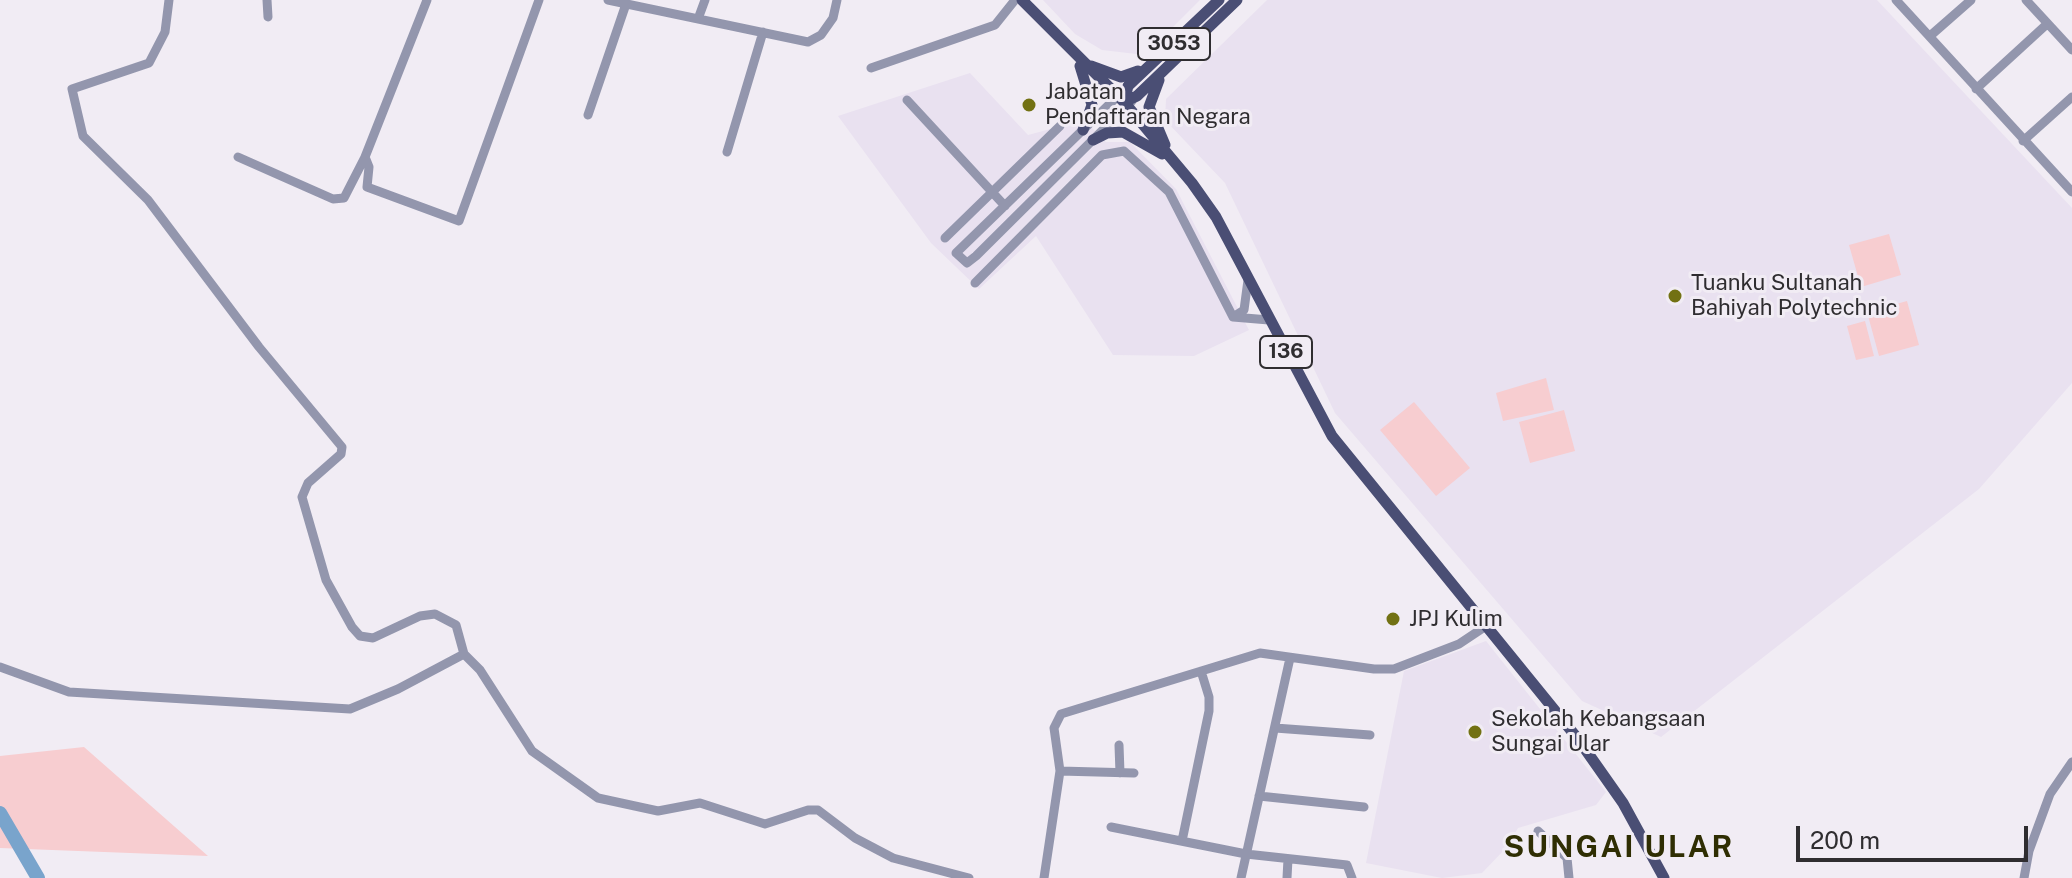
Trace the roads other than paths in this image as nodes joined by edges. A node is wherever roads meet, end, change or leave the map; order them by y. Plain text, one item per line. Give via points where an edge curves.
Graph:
1 (169, 0) edge
2 (267, 0) edge
3 (427, 0) edge
4 (539, 0) edge
5 (608, 0) edge
6 (705, 0) edge
7 (837, 0) edge
8 (1015, 0) edge
9 (1022, 0) edge
10 (1219, 0) edge
11 (1230, 0) edge
12 (1237, 0) edge
13 (1896, 0) edge
14 (1971, 0) edge
15 (2026, 0) edge
16 (626, 4) junction
17 (644, 4) edge
18 (268, 17) dead end
19 (698, 19) junction
20 (2047, 24) junction
21 (763, 32) junction
22 (1930, 36) junction
23 (1180, 38) junction
24 (2072, 50) edge
25 (1170, 55) junction
26 (1076, 58) junction
27 (871, 68) dead end
28 (1976, 89) junction
29 (2072, 97) edge
30 (907, 100) dead end
31 (1123, 102) junction
32 (588, 115) dead end
33 (1060, 126) dead end
34 (1083, 130) junction
35 (1093, 140) junction
36 (2023, 141) junction
37 (727, 152) dead end
38 (238, 157) dead end
39 (365, 157) junction
40 (1172, 161) junction
41 (2072, 191) edge
42 (993, 192) junction
43 (1005, 206) junction
44 (945, 238) dead end
45 (976, 256) junction
46 (987, 269) junction
47 (1248, 280) junction
48 (975, 283) dead end
49 (1233, 317) junction
50 (1269, 320) junction
51 (1486, 626) junction
52 (464, 654) junction
53 (1290, 658) junction
54 (0, 667) edge
55 (1201, 671) junction
56 (1275, 728) junction
57 (1370, 735) dead end
58 (1119, 745) dead end
59 (2072, 762) edge
60 (1060, 771) junction
61 (1120, 773) junction
62 (1134, 773) dead end
63 (1259, 796) junction
64 (1364, 807) dead end
65 (1111, 827) dead end
66 (1538, 831) dead end
67 (1182, 841) junction
68 (1246, 854) junction
69 (1288, 859) junction
70 (969, 878) edge
71 (1044, 878) edge
72 (1241, 878) edge
73 (1287, 878) edge
74 (1352, 878) edge
75 (1569, 878) edge
76 (1664, 878) edge
77 (2024, 878) edge

1 - 52 street via 165,32 149,63 72,89 83,136 148,200 342,447 341,454 308,483 302,497 326,580 352,627 360,636 373,638 435,614 456,625
2 - 18 street
3 - 39 street
4 - 39 street via 459,221 367,187
5 - 16 street
6 - 19 street
7 - 21 street via 833,18 808,42
8 - 27 street via 995,25
9 - 26 main road, 136
10 - 23 main road, 3053
11 - 23 main road
12 - 25 main road, 3053
13 - 22 street
14 - 22 street
15 - 20 street
16 - 17 street
16 - 32 street
17 - 19 street
19 - 21 street
20 - 24 street
20 - 28 street
21 - 37 street
22 - 28 street
23 - 25 main road, 3053
25 - 26 main road via 1121,77
25 - 31 main road, 3053 via 1137,96
25 - 31 main road, 3053 via 1128,86
25 - 40 main road via 1149,107
26 - 31 main road, 136
26 - 34 main road via 1092,94 1091,115
28 - 36 street
29 - 36 street
30 - 42 street
31 - 34 street
31 - 35 street
31 - 40 main road, 136
33 - 42 street
34 - 43 street
35 - 40 main road via 1123,132
35 - 45 street
36 - 41 street
38 - 39 street via 333,199 344,198
40 - 47 main road, 136 via 1216,217
42 - 43 street
42 - 44 street
43 - 45 street via 956,253 967,263
45 - 46 street
46 - 48 street
46 - 49 street via 1102,155 1124,151 1173,198
47 - 49 street via 1244,310
47 - 50 main road, 136
49 - 50 street
50 - 51 main road, 136 via 1332,436
51 - 53 street via 1459,644 1394,669
51 - 76 main road, 136 via 1608,780
52 - 54 street via 350,709 69,692
52 - 70 street via 532,751 598,798 658,811 700,803 765,824 818,810 893,858
53 - 55 street via 1260,653
53 - 56 street
55 - 60 street via 1061,714 1054,728
55 - 67 street via 1209,711
56 - 57 street
56 - 63 street
58 - 61 street
59 - 77 street via 2050,794
60 - 61 street
60 - 71 street
61 - 62 street
63 - 64 street
63 - 68 street
65 - 67 street
66 - 75 street via 1567,858
67 - 68 street
68 - 69 street
68 - 72 street
69 - 73 street
69 - 74 street via 1347,865

